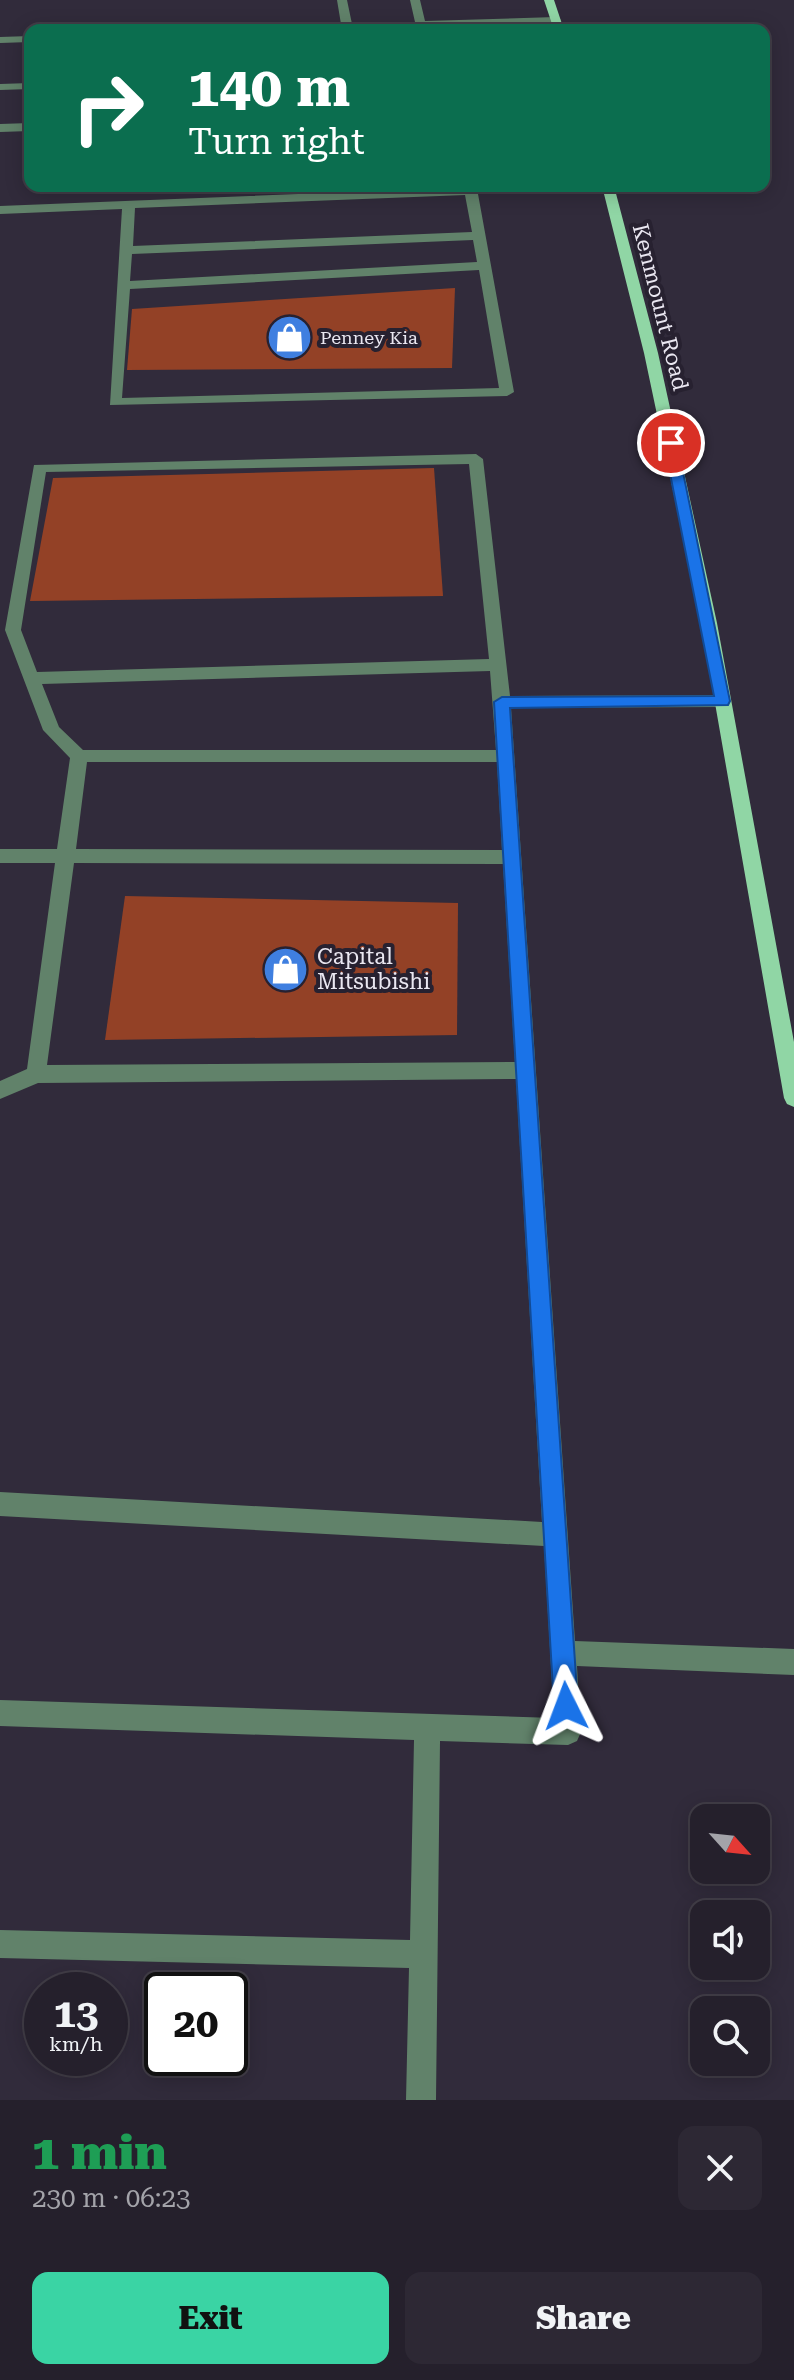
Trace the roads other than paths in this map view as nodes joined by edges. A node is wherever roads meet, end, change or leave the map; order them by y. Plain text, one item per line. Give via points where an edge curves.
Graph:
1 (342, 0) edge
2 (415, 0) edge
3 (549, 0) edge
4 (346, 24) edge
5 (421, 24) edge
6 (558, 24) edge
7 (24, 40) edge
8 (0, 43) edge
9 (24, 86) edge
10 (0, 87) edge
11 (24, 127) edge
12 (0, 128) edge
13 (447, 192) edge
14 (471, 192) edge
15 (610, 192) edge
16 (129, 205) junction
17 (0, 210) edge
18 (477, 236) junction
19 (126, 250) junction
20 (484, 266) junction
21 (124, 285) junction
22 (498, 665) junction
23 (31, 678) junction
24 (723, 701) junction
25 (502, 702) junction
26 (79, 756) junction
27 (505, 756) junction
28 (0, 856) edge
29 (64, 856) junction
30 (511, 857) junction
31 (524, 1070) junction
32 (36, 1074) junction
33 (0, 1090) edge
34 (794, 1098) edge
35 (0, 1504) edge
36 (556, 1535) junction
37 (563, 1653) junction
38 (794, 1662) edge
39 (0, 1713) edge
40 (427, 1727) junction
41 (0, 1944) edge
42 (425, 1954) junction
43 (421, 2100) edge

1 - 4 lane
2 - 5 lane
3 - 6 main road
7 - 8 lane
9 - 10 lane
11 - 12 lane
13 - 16 lane
14 - 18 lane
15 - 24 main road, Kenmount Road via 651,353
16 - 17 lane
16 - 19 lane
18 - 19 lane
18 - 20 lane
19 - 21 lane
20 - 21 lane
20 - 21 lane via 507,392 115,402
22 - 23 lane
22 - 23 lane via 476,459 39,468 13,630
22 - 25 lane
23 - 26 lane via 52,730
24 - 25 lane
24 - 34 main road, Kenmount Road
25 - 27 lane
26 - 27 lane
26 - 29 lane
27 - 30 lane
28 - 29 lane
29 - 30 lane
29 - 32 lane
30 - 31 lane
31 - 32 lane
31 - 36 lane
32 - 33 lane
35 - 36 lane
36 - 37 lane
37 - 38 lane
37 - 40 lane via 568,1732
39 - 40 lane
40 - 42 lane
41 - 42 lane
42 - 43 lane

